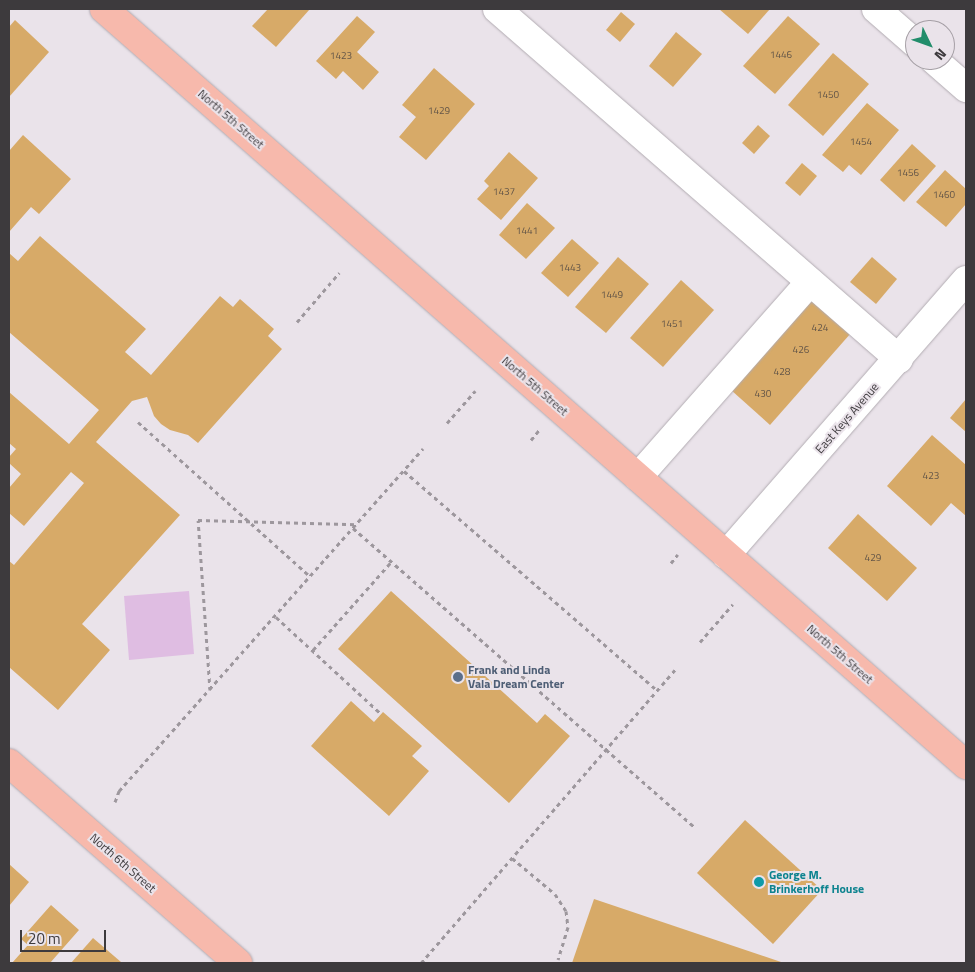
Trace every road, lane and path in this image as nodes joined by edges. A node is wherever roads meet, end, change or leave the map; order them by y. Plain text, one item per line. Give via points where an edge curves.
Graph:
1 (104, 9) edge
2 (497, 9) edge
3 (876, 9) edge
4 (905, 34) edge
5 (945, 70) edge
6 (966, 88) edge
7 (340, 273) dead end
8 (966, 280) edge
9 (810, 282) junction
10 (297, 322) dead end
11 (899, 359) junction
12 (475, 391) dead end
13 (138, 422) dead end
14 (447, 422) dead end
15 (545, 424) dead end
16 (531, 440) dead end
17 (423, 449) dead end
18 (404, 470) junction
19 (638, 477) junction
20 (250, 521) junction
21 (357, 524) junction
22 (353, 528) junction
23 (678, 554) dead end
24 (726, 555) junction
25 (391, 562) junction
26 (671, 563) dead end
27 (311, 577) junction
28 (733, 604) dead end
29 (276, 617) junction
30 (700, 642) dead end
31 (313, 650) junction
32 (675, 670) dead end
33 (210, 690) junction
34 (657, 690) junction
35 (381, 714) dead end
36 (606, 750) junction
37 (9, 763) edge
38 (966, 765) edge
39 (115, 802) dead end
40 (694, 827) dead end
41 (512, 858) junction
42 (558, 960) dead end
43 (238, 963) edge
44 (420, 963) edge

1 - 19 main road, North 5th Street
2 - 9 street
3 - 4 street
5 - 6 street
7 - 10 path
8 - 11 street, East Keys Avenue
9 - 11 street
9 - 19 street
11 - 24 street, East Keys Avenue
12 - 14 path
13 - 20 path
15 - 16 path
17 - 18 path
18 - 21 path
18 - 34 path
19 - 24 main road, North 5th Street
20 - 21 path
20 - 27 path
20 - 33 path via 198,520
21 - 22 path
22 - 25 path
22 - 27 path
23 - 26 path
24 - 38 main road, North 5th Street
25 - 31 path
25 - 36 path
27 - 29 path
28 - 30 path
29 - 31 path
29 - 33 path
31 - 35 path
32 - 34 path
33 - 39 path via 119,790
34 - 36 path
36 - 40 path
36 - 41 path
37 - 43 main road, North 6th Street
41 - 42 path via 555,894 566,911 568,927
41 - 44 path

